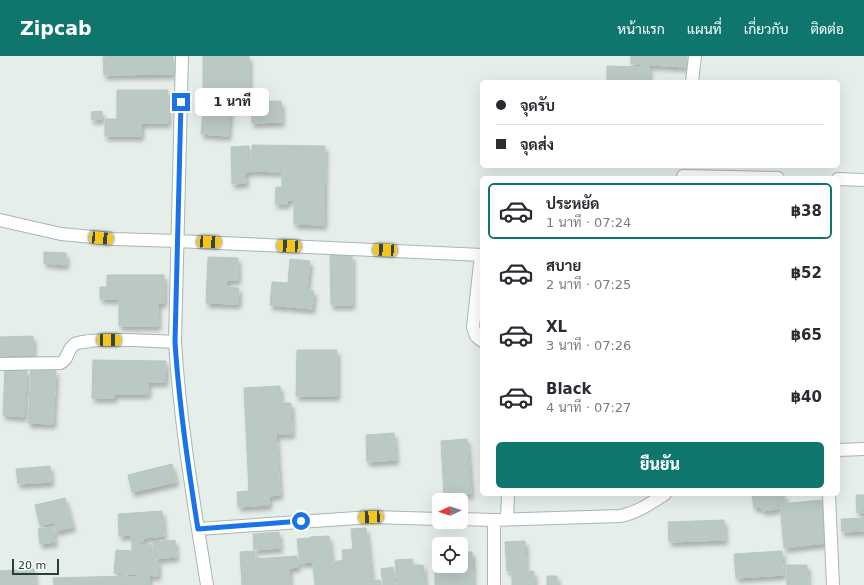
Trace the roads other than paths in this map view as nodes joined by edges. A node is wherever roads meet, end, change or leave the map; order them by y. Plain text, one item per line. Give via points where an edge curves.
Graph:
1 (182, 56) edge
2 (695, 56) edge
3 (692, 80) edge
4 (684, 173) edge
5 (740, 176) edge
6 (840, 179) edge
7 (864, 180) edge
8 (0, 220) edge
9 (177, 241) junction
10 (480, 255) edge
11 (480, 264) edge
12 (480, 339) edge
13 (175, 342) junction
14 (0, 364) edge
15 (864, 449) edge
16 (840, 450) edge
17 (508, 496) edge
18 (662, 496) edge
19 (829, 496) edge
20 (432, 519) edge
21 (468, 519) edge
22 (507, 519) junction
23 (494, 520) junction
24 (198, 529) junction
25 (207, 585) edge
26 (494, 585) edge
27 (833, 585) edge

1 - 9 street
2 - 3 street
4 - 5 street
6 - 7 street
8 - 9 street via 61,234
9 - 10 street
9 - 13 street
11 - 12 street via 473,327
13 - 14 street via 83,342 74,344 66,359 60,364
13 - 24 street via 187,464
15 - 16 street
17 - 22 street
18 - 22 street via 628,515
19 - 27 street
20 - 24 street via 371,517
21 - 23 street
22 - 23 street
23 - 26 street
24 - 25 street

